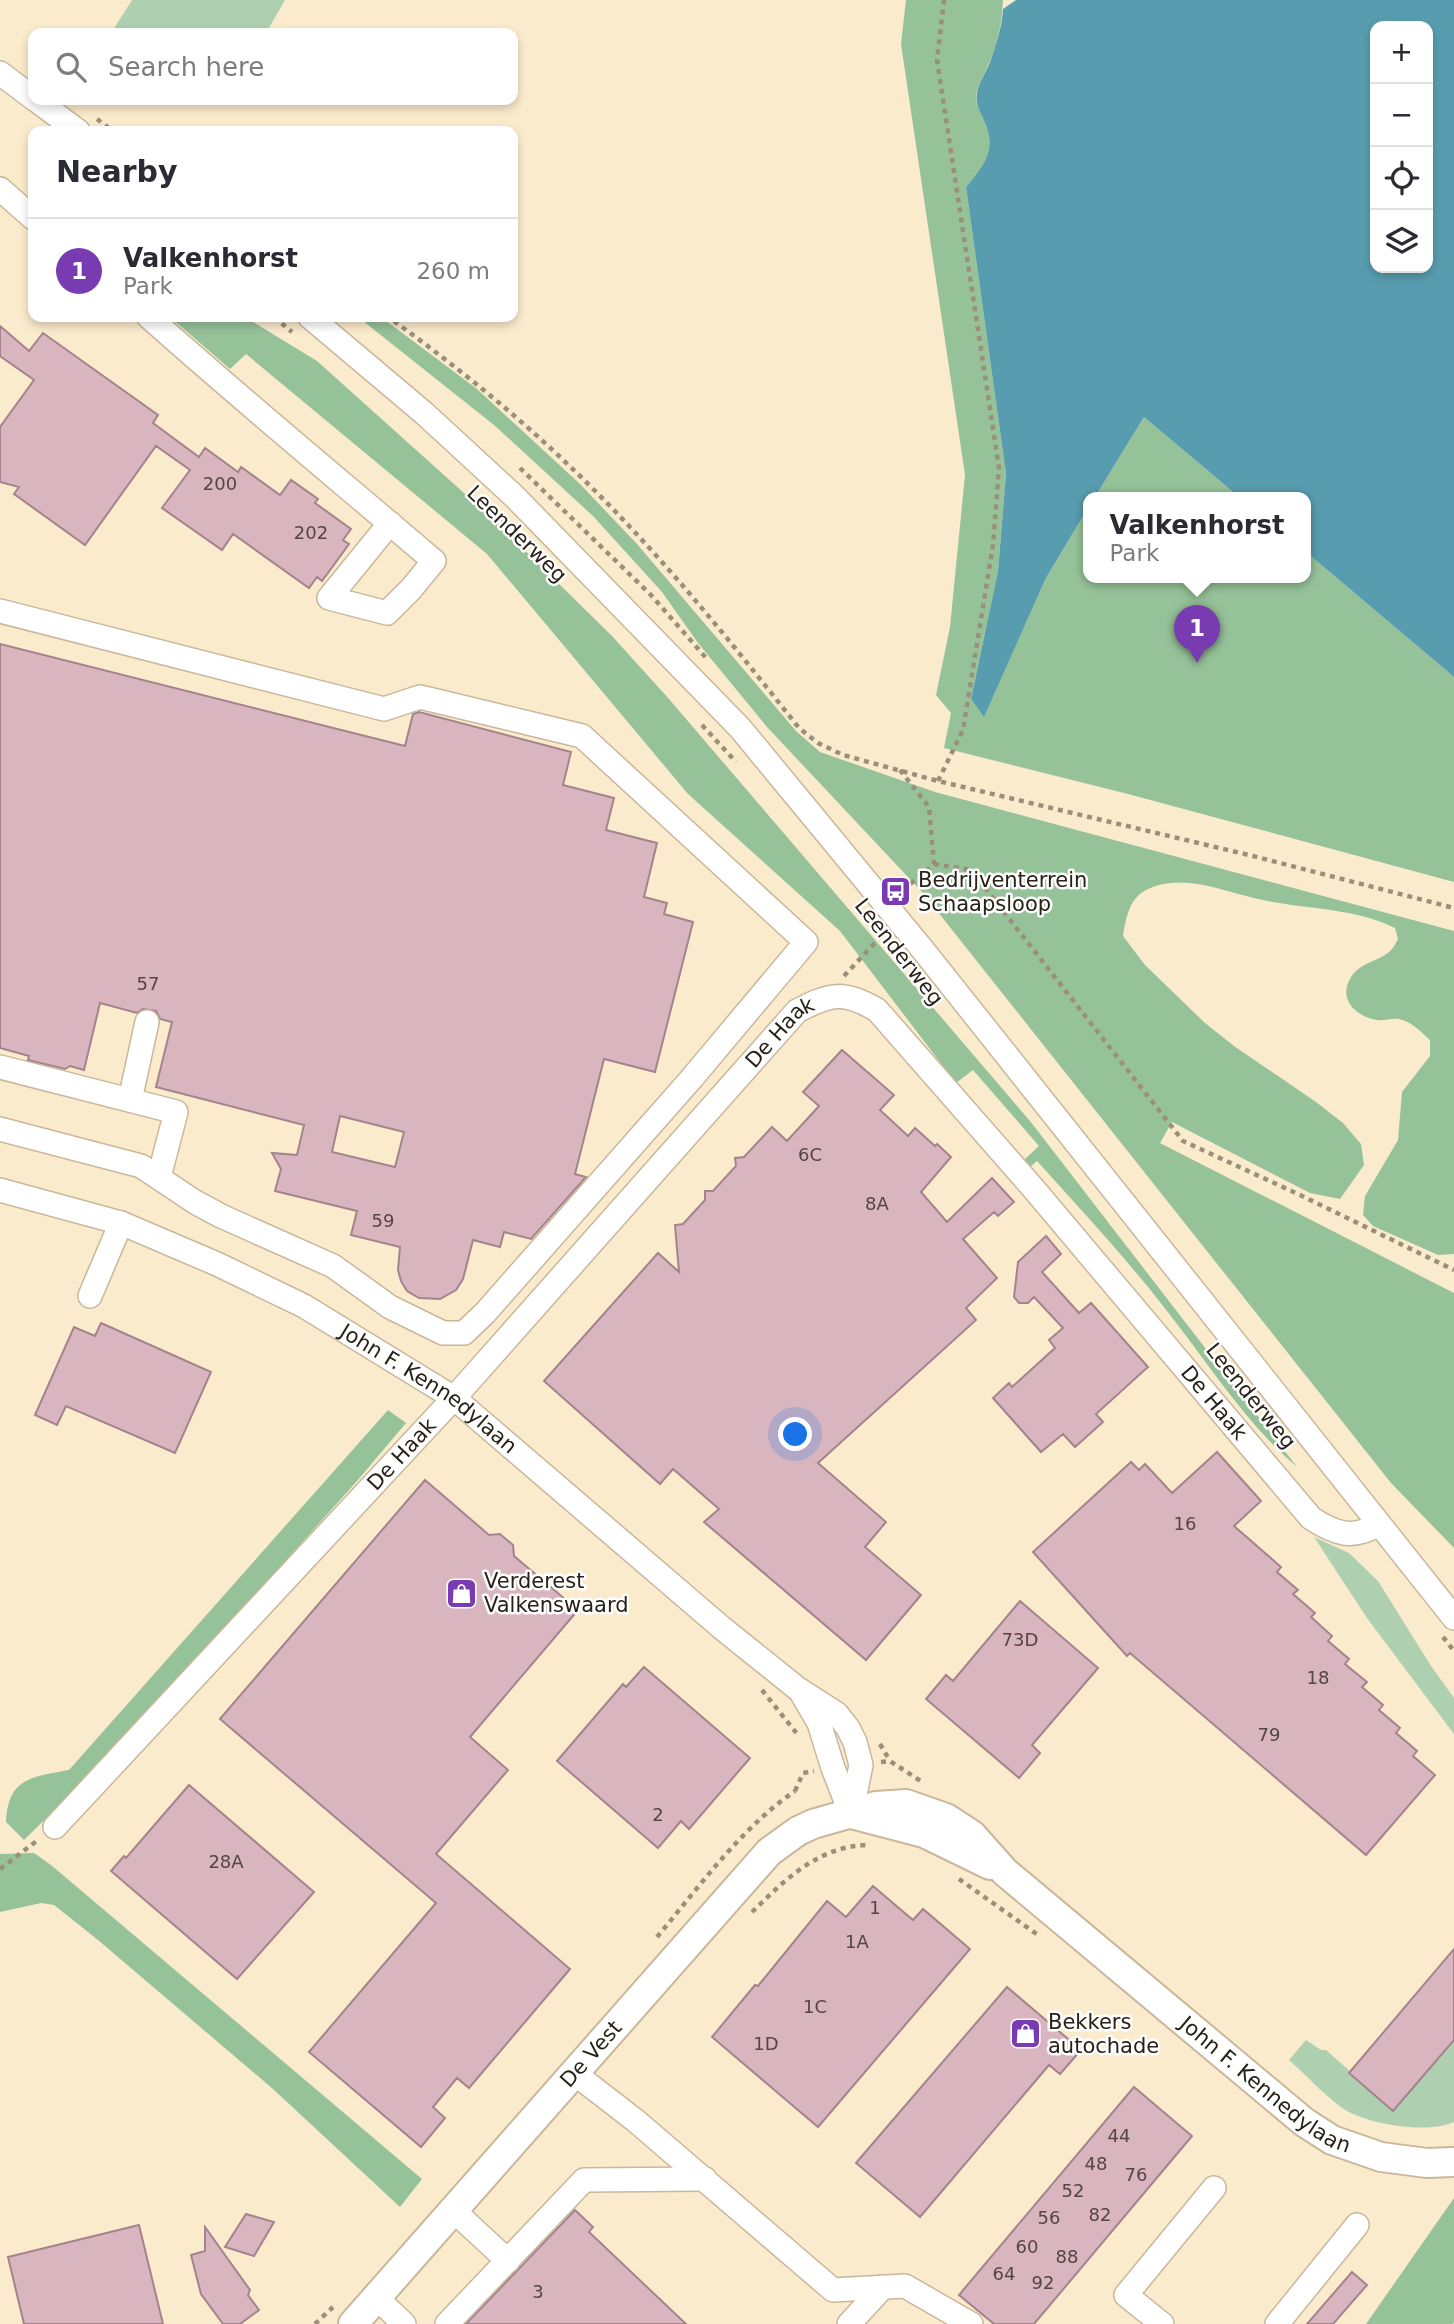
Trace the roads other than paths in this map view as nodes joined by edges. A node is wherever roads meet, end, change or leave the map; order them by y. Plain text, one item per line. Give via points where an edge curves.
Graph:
1 (0, 73) edge
2 (28, 94) edge
3 (43, 105) edge
4 (71, 126) edge
5 (0, 189) edge
6 (28, 214) edge
7 (154, 322) edge
8 (302, 325) edge
9 (390, 523) dead end
10 (0, 611) edge
11 (147, 1022) dead end
12 (0, 1067) edge
13 (130, 1100) junction
14 (0, 1129) edge
15 (159, 1177) junction
16 (0, 1190) edge
17 (121, 1223) junction
18 (90, 1297) dead end
19 (454, 1398) junction
20 (1379, 1524) junction
21 (1448, 1627) edge
22 (851, 1814) junction
23 (55, 1827) road end
24 (574, 2073) junction
25 (1454, 2162) edge
26 (705, 2179) junction
27 (1214, 2188) dead end
28 (453, 2210) junction
29 (1357, 2225) dead end
30 (508, 2261) junction
31 (883, 2287) junction
32 (377, 2298) junction
33 (354, 2324) edge
34 (404, 2324) edge
35 (447, 2324) edge
36 (849, 2324) edge
37 (971, 2324) edge
38 (1162, 2324) edge
39 (1277, 2324) edge

1 - 2 street
3 - 4 street
5 - 6 street
7 - 9 street
8 - 20 street, Leenderweg via 445,432 514,496 740,728 886,926
10 - 15 street via 384,709 420,697 582,736 806,942 692,1079 464,1333 443,1333 390,1307 333,1266 221,1216
11 - 13 street
12 - 13 street
13 - 15 street via 176,1112
14 - 15 street via 141,1166
16 - 17 street, John F. Kennedylaan
17 - 18 street
17 - 19 street, John F. Kennedylaan via 304,1306
19 - 20 street, De Haak via 797,1011 825,996 835,996 862,1001 877,1010 1311,1518 1344,1533 1360,1534
19 - 22 street, John F. Kennedylaan via 798,1689 819,1723
19 - 23 street, De Haak
20 - 21 street, Leenderweg
22 - 24 main road, De Vest via 813,1824 769,1852
22 - 25 main road, John F. Kennedylaan via 906,1804 960,1825 1005,1872 1272,2097 1332,2140 1393,2159
24 - 26 street
24 - 28 main road, De Vest
26 - 30 street via 584,2180
26 - 31 street via 833,2290
27 - 38 street via 1126,2295
28 - 30 street
28 - 32 main road, De Vest
29 - 39 street
30 - 35 street
31 - 36 street
31 - 37 street via 905,2286
32 - 33 main road, De Vest
32 - 34 street

